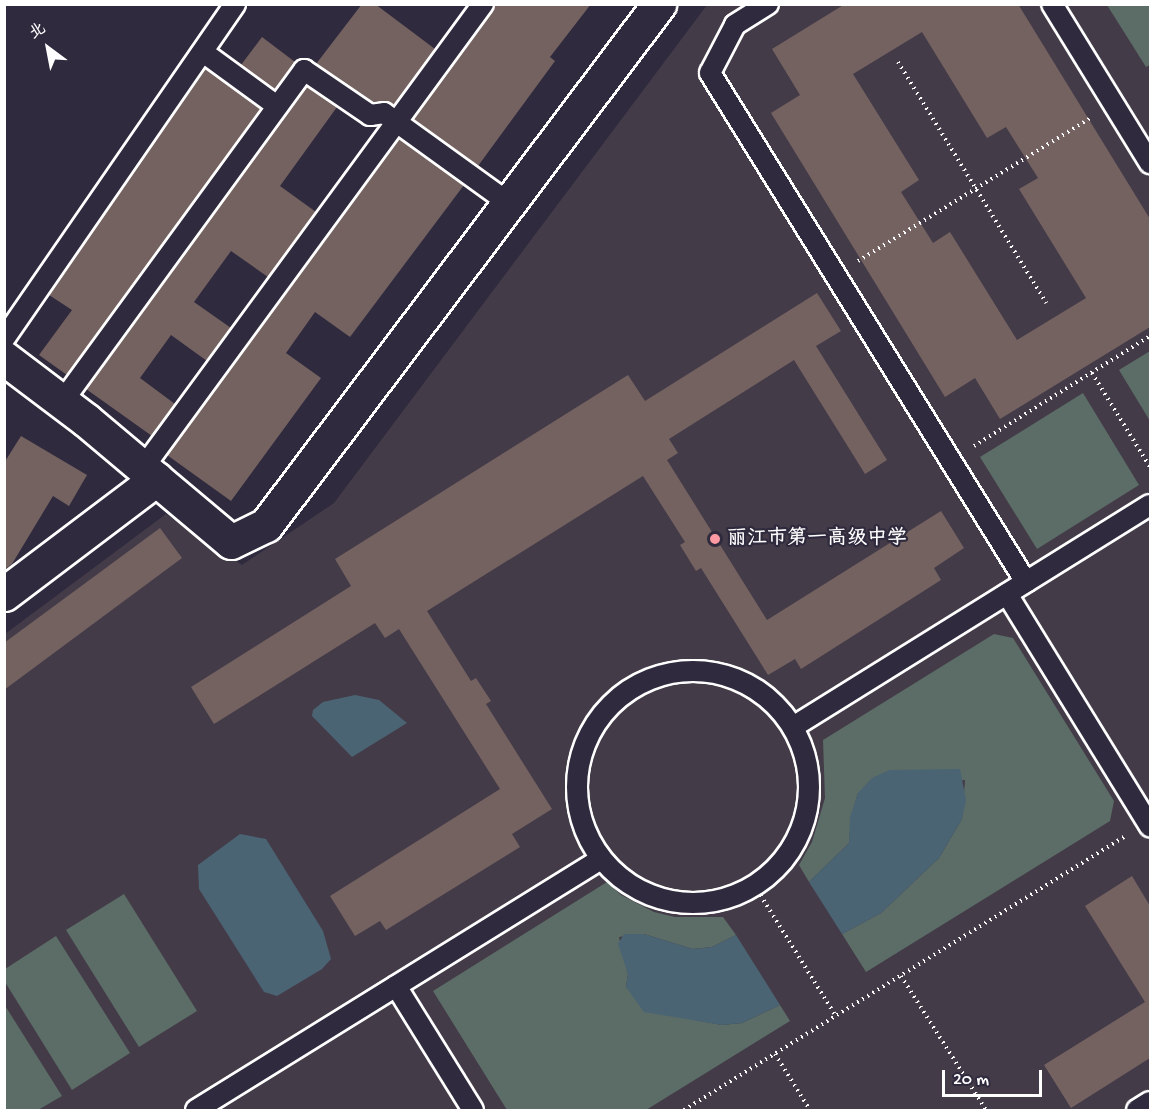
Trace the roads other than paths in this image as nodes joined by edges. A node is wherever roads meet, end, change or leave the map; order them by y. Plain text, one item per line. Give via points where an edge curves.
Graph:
1 (235, 4) edge
2 (483, 4) edge
3 (659, 4) edge
4 (768, 4) edge
5 (1052, 4) edge
6 (203, 52) junction
7 (277, 106) junction
8 (397, 122) junction
9 (1150, 163) edge
10 (509, 203) junction
11 (4, 339) edge
12 (4, 358) edge
13 (62, 402) junction
14 (149, 473) junction
15 (1150, 505) edge
16 (1026, 582) junction
17 (4, 594) edge
18 (1007, 594) junction
19 (793, 728) junction
20 (1149, 824) edge
21 (601, 859) junction
22 (396, 986) junction
23 (1150, 1102) edge
24 (196, 1110) edge
25 (473, 1110) edge
26 (1137, 1110) edge

1 - 6 lane
2 - 8 lane
3 - 10 street
4 - 16 lane via 735,25 710,73
5 - 9 lane
6 - 7 lane
6 - 11 lane
7 - 8 lane via 304,70 370,115 384,113
7 - 13 lane
8 - 10 lane
8 - 14 lane
10 - 14 street via 267,525 231,542
12 - 13 street
13 - 14 street
14 - 17 street
15 - 16 lane
16 - 18 lane
18 - 19 lane
18 - 20 lane
19 - 21 lane via 807,759 807,812 784,859 754,885 719,900 666,900 641,892
19 - 21 lane via 765,694 717,673 686,670 666,674 626,692 595,724 579,766 579,811 587,836
21 - 22 lane
22 - 24 lane
22 - 25 lane
23 - 26 lane

